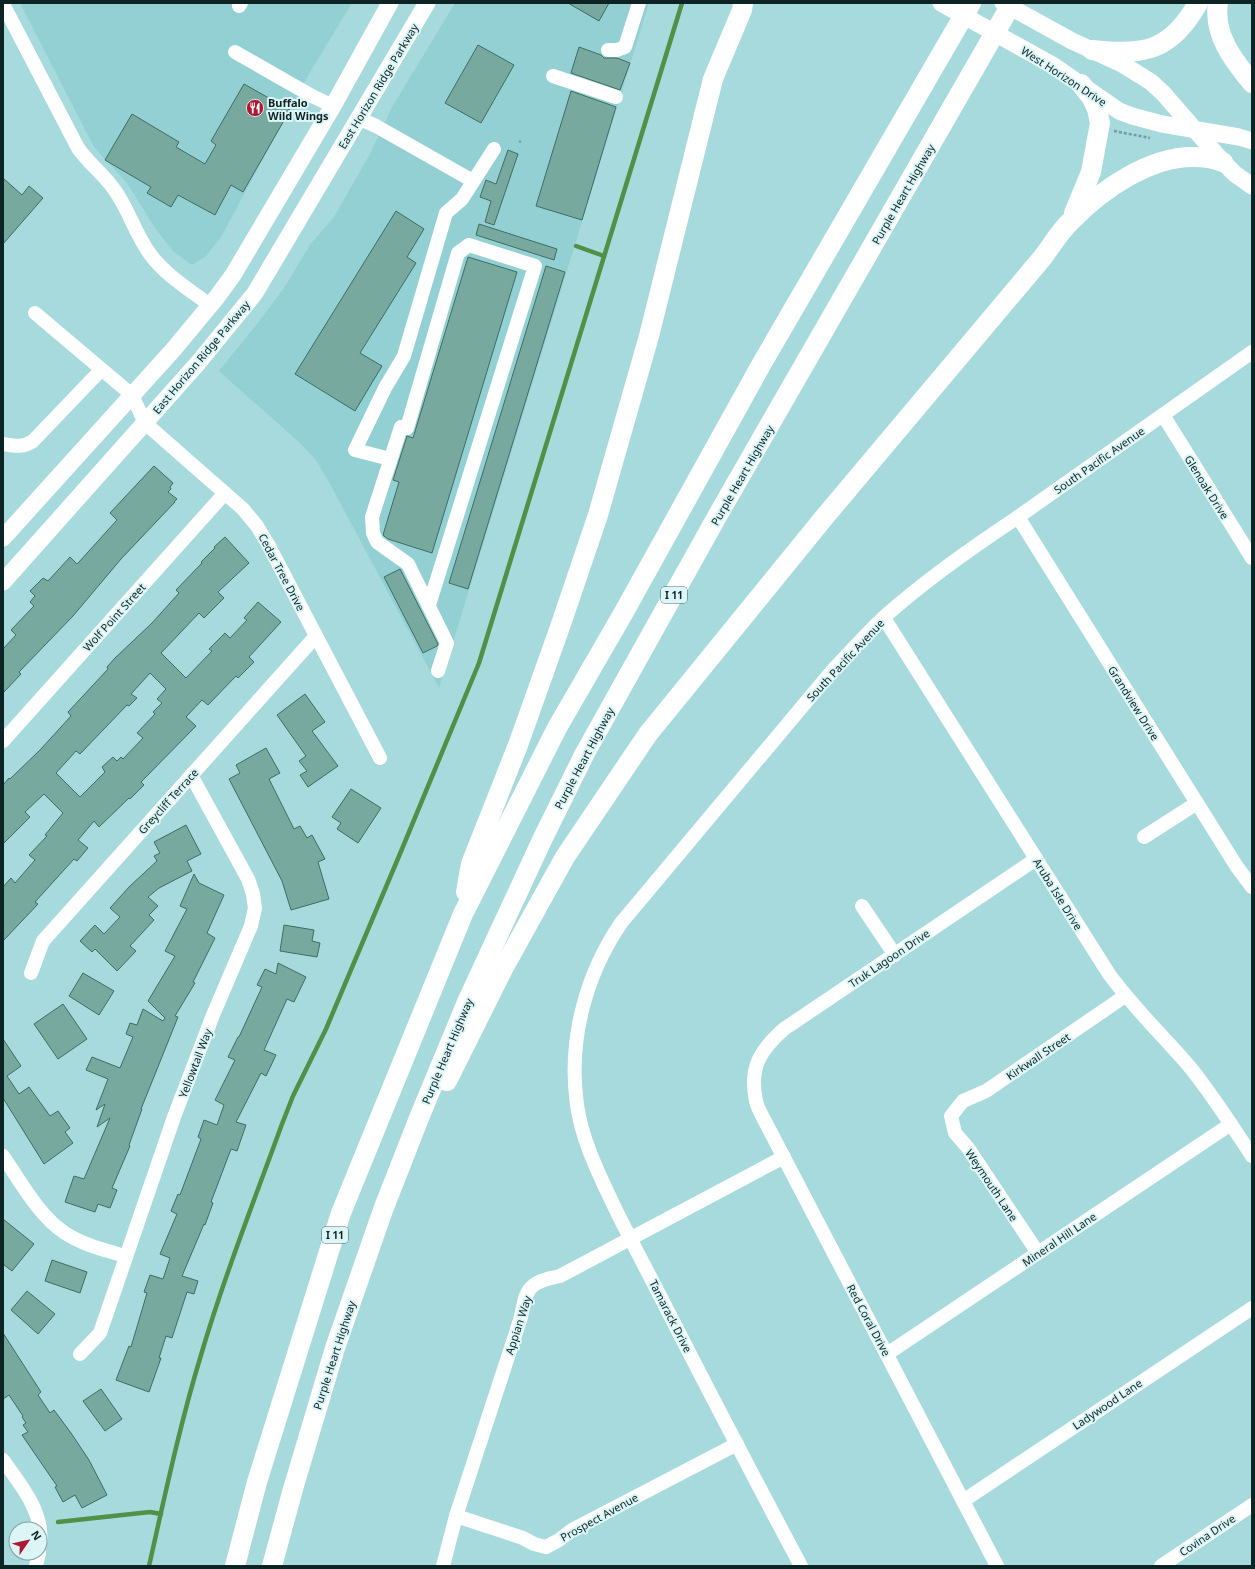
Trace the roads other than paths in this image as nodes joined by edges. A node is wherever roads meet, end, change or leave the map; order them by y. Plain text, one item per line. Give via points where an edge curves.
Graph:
1 (390, 3) edge
2 (427, 3) edge
3 (639, 3) edge
4 (941, 3) edge
5 (971, 3) edge
6 (1002, 3) edge
7 (1012, 3) edge
8 (1198, 3) edge
9 (1218, 3) edge
10 (3, 4) edge
11 (744, 5) edge
12 (608, 50) dead end
13 (1092, 50) junction
14 (235, 52) dead end
15 (553, 76) dead end
16 (1252, 83) edge
17 (1081, 84) junction
18 (616, 97) dead end
19 (333, 106) junction
20 (358, 118) junction
21 (1194, 130) junction
22 (1252, 141) edge
23 (494, 149) dead end
24 (1223, 162) junction
25 (474, 181) junction
26 (1252, 186) edge
27 (1070, 222) junction
28 (210, 305) junction
29 (34, 313) dead end
30 (1252, 352) edge
31 (101, 370) junction
32 (132, 395) junction
33 (1162, 415) junction
34 (145, 423) junction
35 (3, 444) edge
36 (390, 459) junction
37 (224, 493) junction
38 (1018, 517) junction
39 (3, 538) edge
40 (1252, 558) edge
41 (3, 582) edge
42 (428, 605) junction
43 (884, 618) junction
44 (316, 636) junction
45 (438, 671) dead end
46 (3, 741) edge
47 (380, 758) dead end
48 (191, 775) junction
49 (1197, 803) junction
50 (1144, 837) dead end
51 (1036, 859) junction
52 (1252, 888) edge
53 (862, 906) dead end
54 (463, 914) junction
55 (895, 955) junction
56 (31, 973) dead end
57 (1125, 996) junction
58 (575, 1056) joint
59 (755, 1069) joint
60 (951, 1116) joint
61 (1231, 1124) junction
62 (3, 1156) edge
63 (1252, 1156) edge
64 (784, 1157) junction
65 (383, 1210) junction
66 (630, 1238) junction
67 (1038, 1253) junction
68 (125, 1256) junction
69 (1252, 1308) edge
70 (80, 1354) dead end
71 (887, 1354) junction
72 (737, 1444) junction
73 (3, 1460) edge
74 (963, 1501) junction
75 (1252, 1505) edge
76 (456, 1516) junction
77 (39, 1521) edge
78 (1178, 1561) edge
79 (235, 1566) edge
80 (272, 1566) edge
81 (444, 1566) edge
82 (801, 1566) edge
83 (997, 1566) edge
84 (1161, 1566) edge

1 - 19 main road
2 - 20 main road, East Horizon Ridge Parkway
3 - 12 street via 625,46 617,50
4 - 17 main road, West Horizon Drive via 1054,66
5 - 54 highway, I 11 via 761,365 557,728
6 - 13 main road
7 - 65 highway, Purple Heart Highway / I 11 via 585,752 467,1002
8 - 13 highway via 1180,29 1162,44 1134,52
9 - 16 highway via 1218,22 1226,48
10 - 28 street via 78,148 117,192 150,254 161,266
11 - 54 highway via 714,79 649,336 598,515 521,738 471,864
13 - 21 main road via 1151,82
14 - 19 street
15 - 18 street
17 - 21 main road, West Horizon Drive via 1107,103 1132,116
17 - 27 highway via 1092,98 1100,123 1091,172
19 - 20 main road
19 - 28 main road via 233,275
20 - 25 street
20 - 34 main road, East Horizon Ridge Parkway via 255,293 222,336
21 - 22 main road, West Horizon Drive
21 - 24 main road
23 - 25 street
24 - 26 main road
24 - 27 highway via 1189,157 1155,164 1109,188
25 - 36 street via 462,199 446,213 404,356 385,388 355,450
27 - 65 highway via 703,665 640,746 565,857 533,914
28 - 32 main road
29 - 31 street
30 - 33 street, South Pacific Avenue
31 - 32 street
31 - 35 street via 26,446
32 - 34 street, Cedar Tree Drive
32 - 39 main road
33 - 38 street, South Pacific Avenue
33 - 40 street, Glenoak Drive
34 - 37 street, Cedar Tree Drive
34 - 41 main road, East Horizon Ridge Parkway
36 - 42 street via 372,517 374,533 377,542 408,564
36 - 42 street via 401,427 407,428 458,254 468,245 535,266
37 - 44 street, Cedar Tree Drive via 257,526
37 - 46 street, Wolf Point Street
38 - 43 street, South Pacific Avenue via 913,592
38 - 49 street, Grandview Drive
42 - 45 street via 447,643
43 - 51 street, Aruba Isle Drive
43 - 58 street, South Pacific Avenue via 832,671 621,923 604,951 585,996
44 - 47 street, Cedar Tree Drive
44 - 48 street, Greycliff Terrace
48 - 56 street, Greycliff Terrace via 43,941
48 - 68 street, Yellowtail Way via 248,878 255,908 251,926 174,1117
49 - 50 street
49 - 52 street, Grandview Drive
51 - 55 street, Truk Lagoon Drive
51 - 57 street, Aruba Isle Drive
53 - 55 street
54 - 79 highway, I 11 via 341,1213 257,1482
55 - 59 street, Truk Lagoon Drive via 784,1029 768,1043
57 - 60 street, Kirkwall Street via 986,1091 963,1101
57 - 61 street, Aruba Isle Drive via 1190,1068
58 - 66 street, Tamarack Drive via 577,1104 589,1152
59 - 64 street, Red Coral Drive via 756,1102
60 - 67 street, Weymouth Lane via 955,1133 968,1148
61 - 63 street, Aruba Isle Drive
61 - 67 street, Mineral Hill Lane
62 - 68 street via 39,1208 64,1233 92,1246
64 - 66 street, Appian Way
64 - 71 street, Red Coral Drive
65 - 80 highway, Purple Heart Highway / I 11 via 335,1348
66 - 72 street, Tamarack Drive
66 - 76 street, Appian Way via 560,1276 531,1286 524,1299 521,1317
67 - 71 street, Mineral Hill Lane
68 - 70 street, Yellowtail Way via 100,1333
69 - 74 street, Ladywood Lane
71 - 74 street, Red Coral Drive
72 - 76 street, Prospect Avenue via 572,1530 546,1547
72 - 82 street, Tamarack Drive
73 - 77 street via 34,1508
74 - 83 street, Red Coral Drive
75 - 78 street, Covina Drive
76 - 81 street, Appian Way
78 - 84 street, Covina Drive

